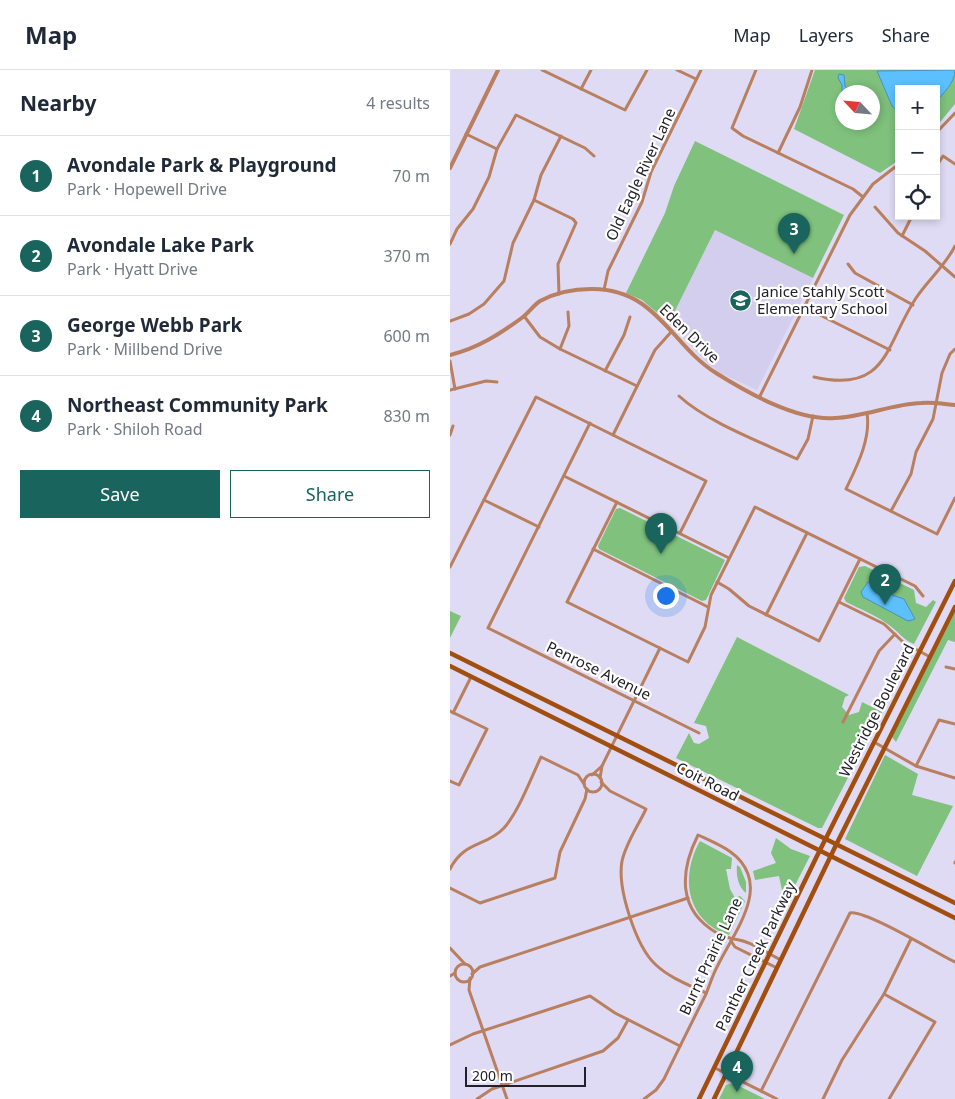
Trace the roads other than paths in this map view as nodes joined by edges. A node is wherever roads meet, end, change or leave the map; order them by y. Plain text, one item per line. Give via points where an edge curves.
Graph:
1 (498, 70) edge
2 (542, 70) edge
3 (591, 70) edge
4 (647, 70) edge
5 (677, 70) edge
6 (701, 70) edge
7 (756, 70) edge
8 (812, 70) edge
9 (696, 79) junction
10 (582, 89) junction
11 (955, 113) edge
12 (939, 130) edge
13 (466, 134) junction
14 (561, 136) junction
15 (497, 149) junction
16 (778, 153) junction
17 (594, 156) dead end
18 (940, 160) edge
19 (452, 161) edge
20 (955, 164) edge
21 (895, 167) edge
22 (450, 168) edge
23 (863, 197) junction
24 (534, 200) junction
25 (876, 208) dead end
26 (910, 220) edge
27 (902, 236) junction
28 (450, 244) edge
29 (955, 246) edge
30 (848, 264) dead end
31 (942, 266) junction
32 (955, 276) edge
33 (604, 290) junction
34 (559, 294) junction
35 (913, 305) junction
36 (804, 307) junction
37 (568, 312) dead end
38 (524, 316) junction
39 (630, 317) dead end
40 (450, 321) edge
41 (672, 330) junction
42 (560, 349) junction
43 (955, 349) edge
44 (890, 350) junction
45 (450, 354) edge
46 (450, 361) edge
47 (605, 371) junction
48 (814, 377) dead end
49 (497, 382) dead end
50 (637, 386) junction
51 (452, 390) edge
52 (679, 396) dead end
53 (760, 396) junction
54 (936, 403) junction
55 (955, 405) edge
56 (867, 413) junction
57 (813, 416) junction
58 (590, 423) junction
59 (453, 426) dead end
60 (450, 434) edge
61 (613, 435) junction
62 (564, 476) junction
63 (955, 498) edge
64 (484, 500) junction
65 (617, 502) junction
66 (891, 511) junction
67 (539, 527) junction
68 (808, 533) junction
69 (680, 534) junction
70 (593, 550) junction
71 (730, 558) junction
72 (860, 559) junction
73 (450, 567) edge
74 (955, 581) edge
75 (717, 582) junction
76 (923, 596) dead end
77 (838, 602) junction
78 (708, 606) junction
79 (955, 607) edge
80 (766, 615) junction
81 (895, 634) junction
82 (660, 648) junction
83 (919, 652) junction
84 (450, 653) edge
85 (930, 657) junction
86 (450, 666) edge
87 (476, 666) junction
88 (946, 667) dead end
89 (955, 669) edge
90 (471, 677) junction
91 (634, 701) junction
92 (452, 712) edge
93 (843, 722) dead end
94 (955, 724) edge
95 (699, 733) dead end
96 (617, 736) junction
97 (874, 742) junction
98 (612, 746) junction
99 (885, 747) junction
100 (602, 766) junction
101 (916, 766) junction
102 (578, 775) junction
103 (590, 775) junction
104 (955, 778) edge
105 (450, 780) edge
106 (601, 780) junction
107 (584, 784) junction
108 (587, 789) junction
109 (596, 791) junction
110 (610, 791) junction
111 (585, 799) junction
112 (825, 840) junction
113 (836, 845) junction
114 (819, 851) junction
115 (832, 857) junction
116 (450, 869) edge
117 (450, 888) edge
118 (688, 898) junction
119 (955, 903) edge
120 (632, 917) junction
121 (955, 918) edge
122 (911, 938) junction
123 (730, 940) junction
124 (450, 948) edge
125 (768, 954) junction
126 (456, 956) junction
127 (781, 960) junction
128 (765, 962) junction
129 (955, 962) edge
130 (467, 965) junction
131 (480, 967) junction
132 (777, 968) junction
133 (455, 971) junction
134 (471, 976) junction
135 (450, 978) edge
136 (459, 980) junction
137 (469, 990) junction
138 (706, 993) junction
139 (884, 994) junction
140 (628, 1020) junction
141 (483, 1030) junction
142 (450, 1045) edge
143 (680, 1046) junction
144 (715, 1068) junction
145 (727, 1074) junction
146 (501, 1086) junction
147 (761, 1091) junction
148 (477, 1099) edge
149 (507, 1099) edge
150 (644, 1099) edge
151 (699, 1099) edge
152 (714, 1099) edge
153 (777, 1099) edge
154 (823, 1099) edge
155 (889, 1099) edge

1 - 13 street
2 - 10 street
3 - 10 street
4 - 10 street via 625,110
5 - 9 street
6 - 9 street, Old Eagle River Lane
7 - 16 street via 732,128
8 - 16 street via 800,107
9 - 33 street, Old Eagle River Lane via 651,172 642,202 608,272
11 - 12 street
13 - 15 street
13 - 19 street
14 - 15 street via 516,115
14 - 17 street
14 - 24 street via 541,175
15 - 28 street via 489,177
16 - 23 street via 853,189
18 - 20 street via 942,156
19 - 22 street
21 - 23 street
23 - 36 street via 843,228
24 - 34 street via 576,223 558,264
24 - 40 street via 513,244 504,281 498,290 469,314
25 - 27 street
26 - 27 street
27 - 31 street via 925,250
29 - 31 street
30 - 35 street via 855,273
31 - 32 street
31 - 35 street
33 - 34 street, Eden Drive via 586,289
33 - 41 street, Eden Drive via 644,306
34 - 38 street, Eden Drive via 539,302
35 - 44 street
36 - 44 street
36 - 53 street
37 - 42 street via 569,326
38 - 42 street via 540,337
38 - 45 street, Eden Drive via 479,346
39 - 47 street
41 - 50 street via 655,350
41 - 53 street, Eden Drive via 710,369
42 - 47 street
43 - 54 street via 942,373
44 - 48 street via 871,372 844,381
46 - 51 street
47 - 50 street
49 - 51 street via 486,381
50 - 61 street
52 - 57 street via 688,405 797,459 808,439
53 - 57 street, Eden Drive via 788,410
54 - 55 street, Eden Drive
54 - 56 street, Eden Drive via 920,402
54 - 66 street via 933,419 916,452 911,474
56 - 57 street, Eden Drive via 834,418
56 - 66 street via 862,454 846,489
58 - 61 street
58 - 62 street
58 - 64 street via 536,396
59 - 60 street
61 - 69 street via 706,481
62 - 65 street
62 - 67 street
63 - 66 street via 937,534
64 - 67 street
64 - 73 street
65 - 69 street
65 - 70 street
67 - 91 street, Penrose Avenue via 488,628
68 - 71 street via 755,507
68 - 72 street
68 - 80 street
69 - 71 street
70 - 78 street
70 - 82 street via 567,602
71 - 75 street
72 - 76 street via 915,586
72 - 77 street
74 - 83 main road, Westridge Boulevard
75 - 78 street
75 - 80 street via 745,604
77 - 80 street via 819,641
77 - 81 street via 884,624
78 - 82 street via 704,630 688,662
79 - 85 main road, Westridge Boulevard
81 - 83 street
81 - 93 street via 879,651
82 - 91 street
83 - 85 street
83 - 97 main road, Westridge Boulevard
84 - 87 main road, Coit Road
85 - 99 main road, Westridge Boulevard
86 - 90 main road, Coit Road
87 - 90 main road
87 - 96 main road, Coit Road
88 - 89 street
90 - 92 street
90 - 98 main road, Coit Road
91 - 95 street, Penrose Avenue
91 - 96 street
92 - 105 street via 487,729 459,785
94 - 101 street via 939,720
96 - 98 street
96 - 112 main road, Coit Road
97 - 99 street
97 - 112 main road, Westridge Boulevard
98 - 100 street
98 - 114 main road, Coit Road
99 - 101 street
99 - 113 main road, Westridge Boulevard
100 - 103 street
100 - 106 street
101 - 104 street
102 - 103 street
102 - 107 street
102 - 116 street via 541,757 506,826 492,837 464,850
103 - 106 street
103 - 107 street
106 - 109 street
106 - 110 street
107 - 108 street
108 - 109 street
108 - 111 street
109 - 110 street
109 - 111 street
110 - 120 street via 646,809 621,866 622,887
111 - 117 street via 561,849 557,876 480,903
112 - 113 main road, Coit Road
112 - 114 main road, Westridge Boulevard
113 - 115 main road, Westridge Boulevard
113 - 119 main road, Coit Road
114 - 115 main road, Coit Road
114 - 125 main road, Panther Creek Parkway
115 - 121 main road, Coit Road
115 - 127 main road, Panther Creek Parkway
118 - 120 street
118 - 123 street via 704,924
118 - 123 street, Burnt Prairie Lane via 685,868 698,835 733,853 748,875 749,901
120 - 131 street
120 - 138 street via 641,945 654,963 666,973
122 - 129 street
122 - 139 street
122 - 147 street via 853,912 844,924
123 - 125 street via 740,940
123 - 128 street via 735,948
123 - 138 street, Burnt Prairie Lane
124 - 126 street
125 - 127 street
125 - 128 main road, Panther Creek Parkway
126 - 130 street
126 - 133 street
127 - 132 main road, Panther Creek Parkway
128 - 132 street
128 - 144 main road, Panther Creek Parkway
130 - 131 street
130 - 133 street
130 - 134 street
131 - 134 street
132 - 145 main road, Panther Creek Parkway
133 - 135 street
133 - 136 street
134 - 136 street
134 - 137 street
135 - 136 street
136 - 137 street
137 - 141 street
138 - 143 street, Burnt Prairie Lane
139 - 154 street via 842,1060
139 - 155 street via 935,1022
140 - 141 street via 592,996
140 - 143 street
140 - 146 street via 616,1041 603,1051
141 - 142 street
141 - 146 street
143 - 150 street, Burnt Prairie Lane via 662,1083
144 - 145 street
144 - 151 main road, Panther Creek Parkway
145 - 147 street
145 - 152 main road, Panther Creek Parkway
146 - 148 street
146 - 149 street
147 - 153 street

